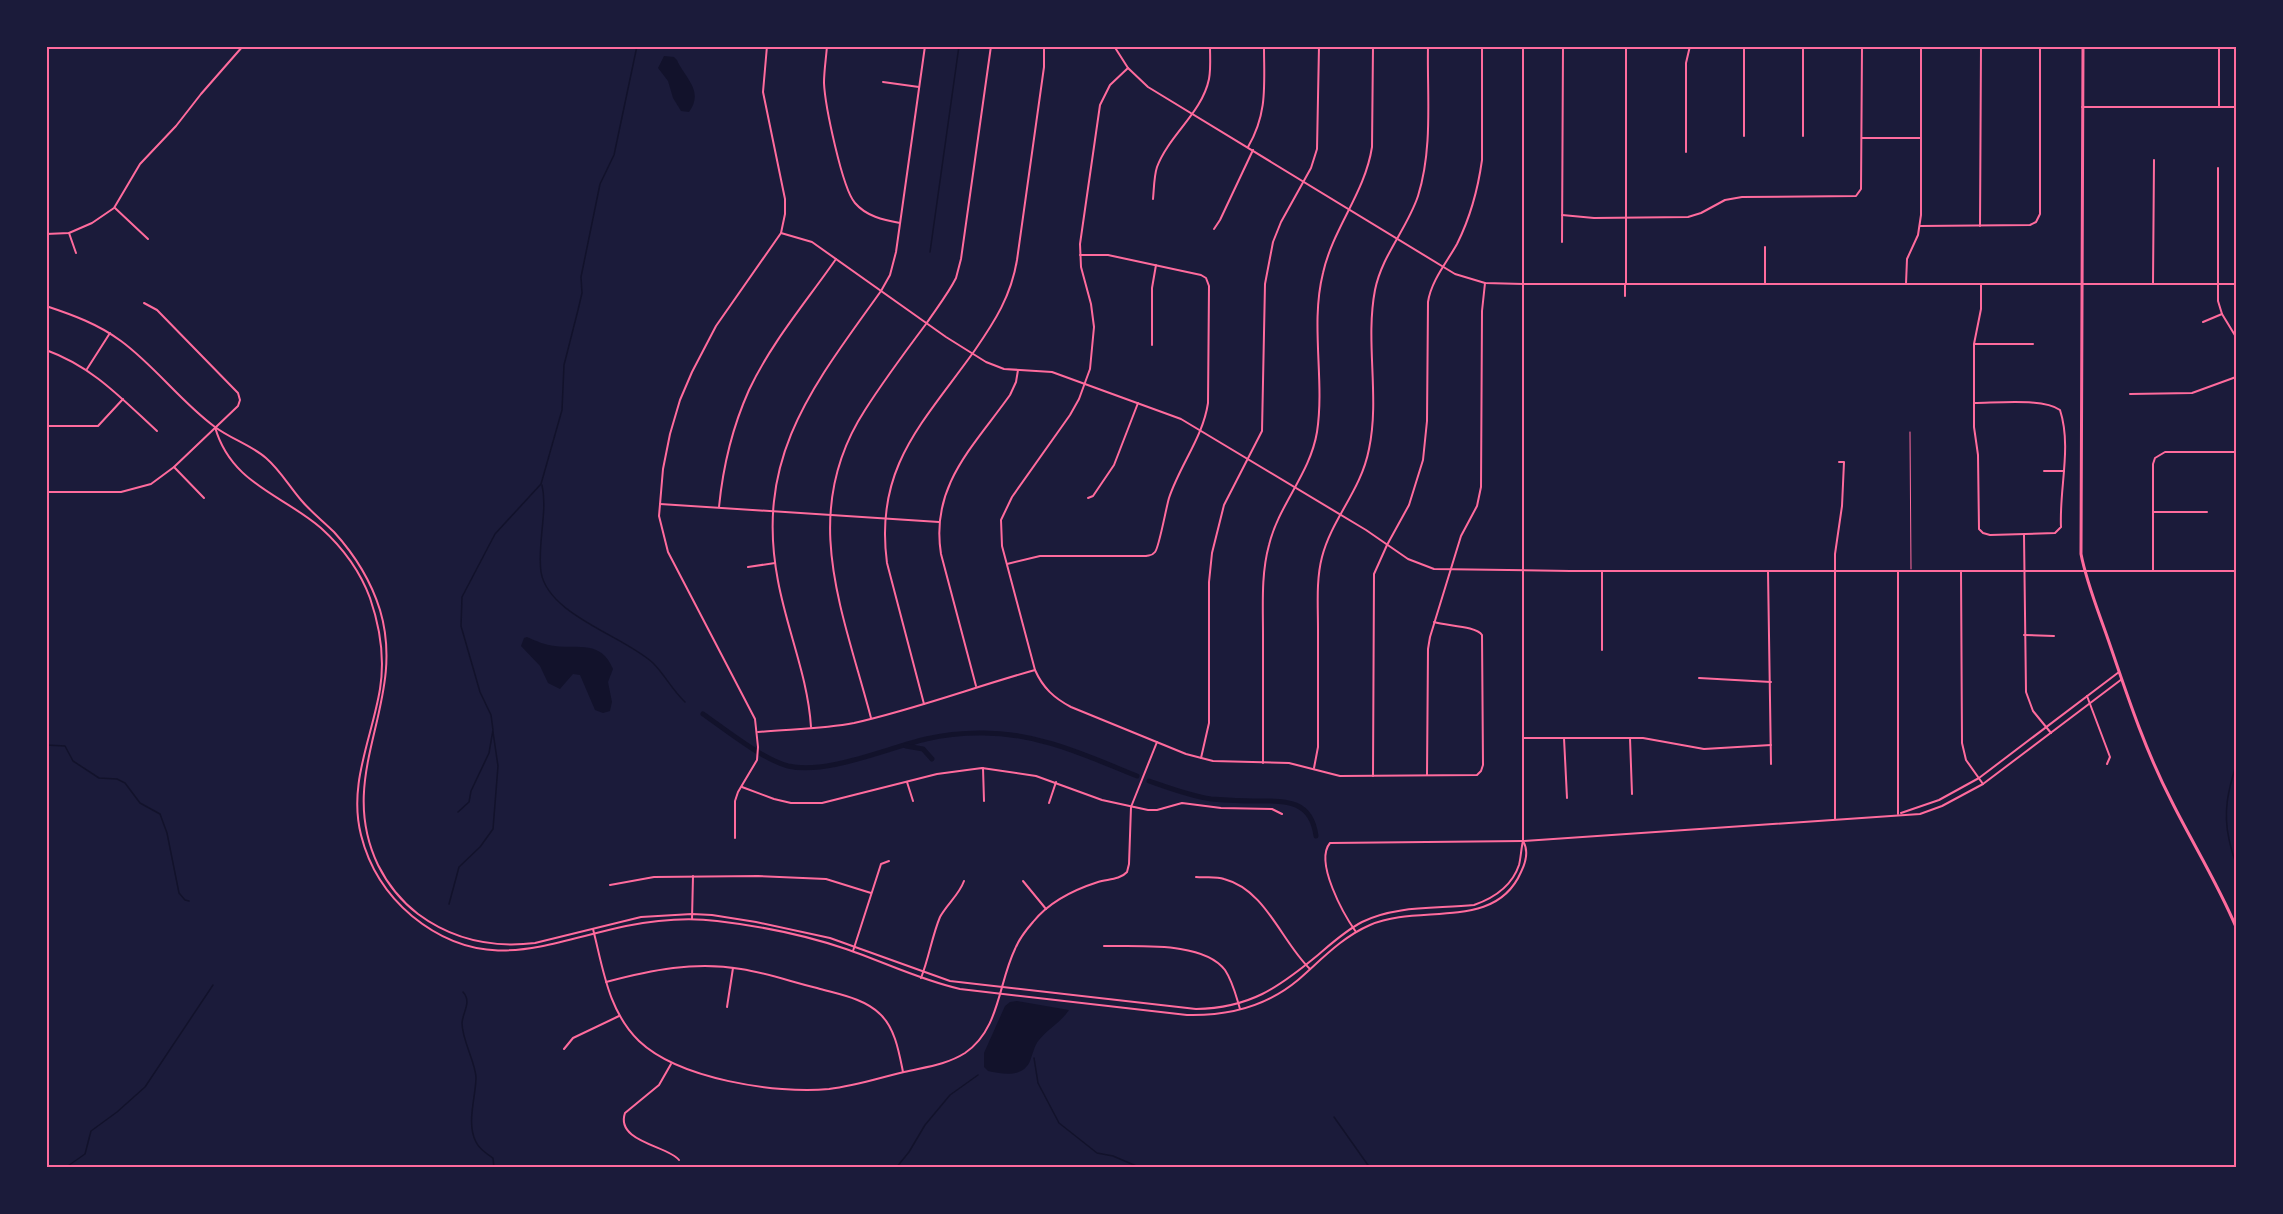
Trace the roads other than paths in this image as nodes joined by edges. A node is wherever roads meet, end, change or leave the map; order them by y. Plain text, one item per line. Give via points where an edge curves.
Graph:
1 (243, 46) edge
2 (766, 46) edge
3 (827, 46) edge
4 (925, 46) edge
5 (991, 46) edge
6 (1044, 46) edge
7 (1114, 46) edge
8 (1210, 46) edge
9 (1264, 46) edge
10 (1319, 46) edge
11 (1373, 46) edge
12 (1428, 46) edge
13 (1482, 46) edge
14 (1523, 46) edge
15 (1563, 46) edge
16 (1626, 46) edge
17 (1690, 46) edge
18 (1744, 46) edge
19 (1803, 46) edge
20 (1862, 46) edge
21 (1922, 46) edge
22 (1980, 46) edge
23 (2040, 46) edge
24 (2083, 46) edge
25 (2219, 46) edge
26 (1128, 68) junction
27 (883, 82) dead end
28 (919, 87) junction
29 (2219, 107) junction
30 (2236, 107) edge
31 (2082, 108) junction
32 (1192, 114) junction
33 (1744, 136) dead end
34 (1803, 136) dead end
35 (1862, 138) junction
36 (1922, 138) junction
37 (1248, 147) junction
38 (1253, 150) junction
39 (1686, 152) dead end
40 (2154, 160) dead end
41 (2218, 168) dead end
42 (1303, 181) junction
43 (1153, 199) dead end
44 (114, 208) junction
45 (1350, 210) junction
46 (1562, 214) junction
47 (1626, 218) junction
48 (900, 223) junction
49 (1920, 226) junction
50 (1980, 226) junction
51 (1214, 229) dead end
52 (69, 233) junction
53 (781, 233) junction
54 (46, 234) edge
55 (1397, 238) junction
56 (148, 239) dead end
57 (1562, 242) dead end
58 (1765, 247) dead end
59 (76, 253) dead end
60 (1080, 255) junction
61 (836, 259) junction
62 (1156, 265) junction
63 (1444, 267) junction
64 (1485, 283) junction
65 (1523, 284) junction
66 (1626, 284) junction
67 (1765, 284) junction
68 (1906, 284) junction
69 (1981, 284) junction
70 (2081, 284) junction
71 (2153, 284) junction
72 (2218, 284) junction
73 (2236, 284) edge
74 (881, 291) junction
75 (1625, 296) dead end
76 (144, 303) dead end
77 (46, 306) edge
78 (2222, 314) junction
79 (2203, 322) dead end
80 (926, 323) junction
81 (110, 333) junction
82 (2236, 337) edge
83 (1974, 344) junction
84 (2032, 344) dead end
85 (1152, 345) dead end
86 (46, 350) edge
87 (972, 354) junction
88 (87, 369) junction
89 (1018, 370) junction
90 (2236, 377) edge
91 (1086, 384) junction
92 (2130, 394) dead end
93 (123, 399) junction
94 (1138, 403) junction
95 (1974, 403) junction
96 (46, 426) edge
97 (215, 427) junction
98 (1201, 430) junction
99 (157, 431) dead end
100 (1910, 432) dead end
101 (2236, 452) edge
102 (1248, 459) junction
103 (1839, 462) dead end
104 (174, 467) junction
105 (2044, 471) dead end
106 (2064, 471) junction
107 (1295, 487) junction
108 (46, 492) edge
109 (204, 498) dead end
110 (1088, 498) dead end
111 (660, 504) junction
112 (719, 507) junction
113 (774, 511) junction
114 (2153, 512) junction
115 (2207, 512) dead end
116 (829, 514) junction
117 (1341, 515) junction
118 (884, 518) junction
119 (939, 522) junction
120 (2024, 535) junction
121 (1387, 545) junction
122 (775, 563) junction
123 (1006, 564) junction
124 (748, 567) dead end
125 (2153, 570) junction
126 (1451, 571) junction
127 (1523, 571) junction
128 (1602, 571) junction
129 (1768, 571) junction
130 (1835, 571) junction
131 (1898, 571) junction
132 (1911, 571) junction
133 (1961, 571) junction
134 (2024, 571) junction
135 (2236, 571) edge
136 (2085, 572) junction
137 (1434, 622) junction
138 (2024, 635) junction
139 (2054, 636) dead end
140 (1602, 650) dead end
141 (1035, 670) junction
142 (2119, 672) junction
143 (1699, 678) dead end
144 (2122, 679) junction
145 (1771, 682) junction
146 (976, 686) junction
147 (2087, 696) junction
148 (2091, 702) junction
149 (924, 704) junction
150 (871, 718) junction
151 (812, 727) junction
152 (2046, 727) junction
153 (757, 732) junction
154 (2051, 733) junction
155 (1523, 738) junction
156 (1564, 738) junction
157 (1630, 738) junction
158 (1157, 742) junction
159 (1771, 745) junction
160 (1201, 758) junction
161 (1263, 763) junction
162 (1771, 764) dead end
163 (2107, 764) dead end
164 (983, 768) junction
165 (1313, 769) junction
166 (1373, 776) junction
167 (1427, 776) junction
168 (1979, 778) junction
169 (907, 782) junction
170 (1056, 782) junction
171 (1983, 784) junction
172 (742, 787) junction
173 (1632, 794) dead end
174 (1567, 798) dead end
175 (913, 801) dead end
176 (984, 801) dead end
177 (1049, 803) dead end
178 (1131, 807) junction
179 (1282, 814) dead end
180 (1898, 814) junction
181 (1836, 819) junction
182 (735, 838) dead end
183 (1523, 842) junction
184 (889, 861) dead end
185 (693, 876) junction
186 (1196, 878) dead end
187 (964, 881) dead end
188 (1023, 881) dead end
189 (610, 885) dead end
190 (871, 893) junction
191 (1046, 909) junction
192 (692, 914) junction
193 (692, 919) junction
194 (1353, 927) junction
195 (2236, 927) edge
196 (593, 929) junction
197 (1356, 932) junction
198 (594, 934) junction
199 (855, 946) junction
200 (1104, 946) dead end
201 (853, 951) junction
202 (1306, 965) junction
203 (733, 968) junction
204 (1310, 969) junction
205 (923, 973) junction
206 (921, 978) junction
207 (606, 982) junction
208 (1001, 988) junction
209 (999, 993) junction
210 (1239, 1004) junction
211 (727, 1007) dead end
212 (1240, 1009) junction
213 (619, 1016) junction
214 (564, 1049) dead end
215 (672, 1063) junction
216 (903, 1072) junction
217 (679, 1160) dead end

1 - 44 street via 140,164
2 - 53 street via 763,92 785,199
3 - 48 street via 824,87 844,185 862,210
4 - 28 street
5 - 80 street via 959,269 952,287
6 - 87 street via 1014,276 1001,312
7 - 26 street
8 - 32 street via 1209,78
9 - 37 street via 1264,106
10 - 42 street via 1318,142 1315,159
11 - 45 street via 1371,155
12 - 55 street via 1427,155 1418,197
13 - 63 street via 1480,176 1467,220
14 - 65 street
15 - 46 street
16 - 47 street
17 - 39 street via 1686,63
18 - 33 street
19 - 34 street
20 - 35 street
21 - 36 street
22 - 50 street
23 - 50 street via 2040,214 2030,225
24 - 31 main road
25 - 29 street
26 - 32 street via 1148,87
26 - 60 street via 1110,85 1100,105
27 - 28 street
28 - 48 street
29 - 30 street
29 - 31 street
31 - 70 main road
32 - 37 street
32 - 43 street via 1161,158
35 - 36 street
35 - 47 street via 1861,189 1856,195 1742,197 1725,200 1688,217
36 - 49 street
37 - 38 street
38 - 42 street
38 - 51 street
40 - 71 street
41 - 72 street
42 - 45 street
42 - 102 street via 1281,222 1268,264 1263,422 1259,440
44 - 52 street
44 - 56 street
45 - 55 street
45 - 107 street via 1331,244 1322,276 1317,430 1310,460
46 - 47 street
46 - 57 street
47 - 66 street
48 - 74 street via 894,264
49 - 50 street
49 - 68 street via 1907,259
52 - 54 street
52 - 59 street
53 - 61 street via 812,242
53 - 111 street via 716,326 692,372 670,434
55 - 63 street
55 - 117 street via 1385,257 1372,307 1369,448 1359,481
58 - 67 street
60 - 62 street via 1108,255
60 - 91 street via 1094,327 1093,356
61 - 74 street
61 - 112 street via 773,348 749,391 728,447
62 - 85 street
62 - 98 street via 1201,275 1207,281 1208,403
63 - 64 street
63 - 121 street via 1428,302 1423,460 1409,505
64 - 65 street
64 - 126 street via 1481,487
65 - 66 street
65 - 127 street
66 - 67 street
66 - 75 street
67 - 68 street
68 - 69 street
69 - 70 street
69 - 83 street
70 - 71 street
70 - 136 main road via 2080,495
71 - 72 street
72 - 73 street
72 - 78 street
74 - 80 street
74 - 113 street via 820,376 801,411 782,461
76 - 97 street via 157,310 238,393 240,403 236,410
77 - 81 street via 80,317
78 - 79 street
78 - 82 street
80 - 87 street
80 - 116 street via 851,433 836,472
81 - 88 street
81 - 97 street
83 - 84 street
83 - 95 street
86 - 88 street
87 - 89 street via 994,366
87 - 118 street via 903,453 890,485
88 - 93 street
89 - 91 street via 1052,372
89 - 119 street via 1010,395 951,481 942,501
90 - 92 street via 2192,393
91 - 94 street
91 - 123 street via 1070,415 1006,507 1000,535
93 - 96 street via 98,426
93 - 99 street
94 - 98 street
94 - 110 street via 1114,465
95 - 106 street via 2034,403 2058,408 2062,414
95 - 120 street via 1978,524 1983,533
97 - 104 street
97 - 196 street via 251,447 279,471 344,544 373,592 384,627 387,668 364,781 363,812 369,844 390,887 426,920 478,942 519,945
97 - 198 street via 219,440 244,473 336,544 350,560 368,595 379,632 382,674 360,769 357,806 367,856 387,890 422,924 454,941 479,948 526,950
98 - 102 street
98 - 123 street via 1173,487 1154,553 1040,556
100 - 132 lane
101 - 114 street via 2159,454 2153,464
102 - 107 street
102 - 160 street via 1224,505 1212,553 1209,723
103 - 130 street via 1844,462 1844,484
104 - 108 street via 151,484 121,492
104 - 109 street
105 - 106 street
106 - 120 street via 2059,531
107 - 117 street
107 - 161 street via 1275,525 1264,568
111 - 112 street
111 - 153 street via 660,528 668,552 751,708
112 - 113 street
113 - 116 street
113 - 122 street
114 - 115 street
114 - 125 street
116 - 118 street
116 - 150 street via 833,576
117 - 121 street
117 - 165 street via 1326,545 1318,574 1318,747
118 - 119 street
118 - 149 street via 887,563
119 - 146 street via 941,554
120 - 134 street
121 - 126 street via 1419,565
121 - 166 street via 1376,565 1373,584
122 - 124 street
122 - 151 street
123 - 141 street
125 - 135 street
125 - 136 street
126 - 127 street
126 - 137 street
127 - 128 street
127 - 155 street
128 - 129 street
128 - 140 street
129 - 130 street
129 - 145 street
130 - 131 street
130 - 181 street
131 - 132 street
131 - 180 street
132 - 133 street
133 - 134 street
133 - 168 street via 1962,743 1966,760
134 - 136 street
134 - 138 street
136 - 142 main road
137 - 167 street via 1428,649
137 - 167 street via 1473,628 1482,635 1483,765 1474,776
138 - 139 street
138 - 152 street via 2026,692 2033,711
141 - 146 street
141 - 158 street via 1046,690 1063,703
142 - 144 main road
142 - 147 street
143 - 145 street
144 - 148 street
144 - 195 main road via 2170,799
145 - 159 street
146 - 149 street
147 - 148 street
147 - 152 street
148 - 154 street
148 - 163 street via 2110,757
149 - 150 street
150 - 151 street
151 - 153 street
152 - 154 street
152 - 168 street
153 - 172 street via 756,760
154 - 171 street
155 - 156 street
155 - 183 street
156 - 157 street
156 - 174 street
157 - 159 street via 1704,749
157 - 173 street
158 - 160 street
158 - 178 street
159 - 162 street
160 - 161 street
161 - 165 street via 1289,763
164 - 169 street via 950,771
164 - 170 street
164 - 176 street
165 - 166 street via 1340,776
166 - 167 street
168 - 171 street
168 - 180 street via 1940,800
169 - 172 street via 810,804 774,799
169 - 175 street
170 - 177 street
170 - 178 street
171 - 180 street via 1920,814
172 - 182 street via 735,801
178 - 179 street via 1153,810 1190,803
178 - 191 street via 1127,872 1079,889
180 - 181 street
181 - 183 street
183 - 194 street via 1513,876 1498,894 1485,901 1394,912
183 - 194 street via 1334,842 1327,846 1325,856 1332,889
183 - 197 street via 1527,852 1521,874 1494,903 1469,911 1394,917
184 - 190 street via 881,864
185 - 189 street via 654,877
185 - 190 street via 814,878
185 - 192 street
186 - 202 street via 1226,879 1248,891
187 - 205 street via 939,921
188 - 191 street
190 - 199 street
191 - 208 street via 1015,948
192 - 193 street
192 - 196 street via 641,917
192 - 199 street via 756,922
193 - 198 street via 651,922
193 - 201 street via 752,926
194 - 197 street
194 - 202 street
196 - 198 street
197 - 204 street
198 - 207 street
199 - 201 street
199 - 205 street
200 - 210 street via 1185,949 1209,956 1230,977
201 - 206 street
202 - 204 street
202 - 210 street via 1272,991
203 - 207 street via 682,966
203 - 211 street
203 - 216 street via 836,994 873,1008 892,1032
204 - 212 street via 1276,995
205 - 206 street
205 - 208 street
206 - 209 street via 960,989
207 - 213 street
208 - 209 street
208 - 210 street via 1196,1009
209 - 212 street via 1187,1015
209 - 216 street via 987,1029 964,1053 950,1061
210 - 212 street
213 - 214 street via 573,1038
213 - 215 street via 639,1041
215 - 216 street via 718,1078 788,1090 849,1086
215 - 217 street via 659,1085 624,1118 626,1126 642,1142 675,1154

